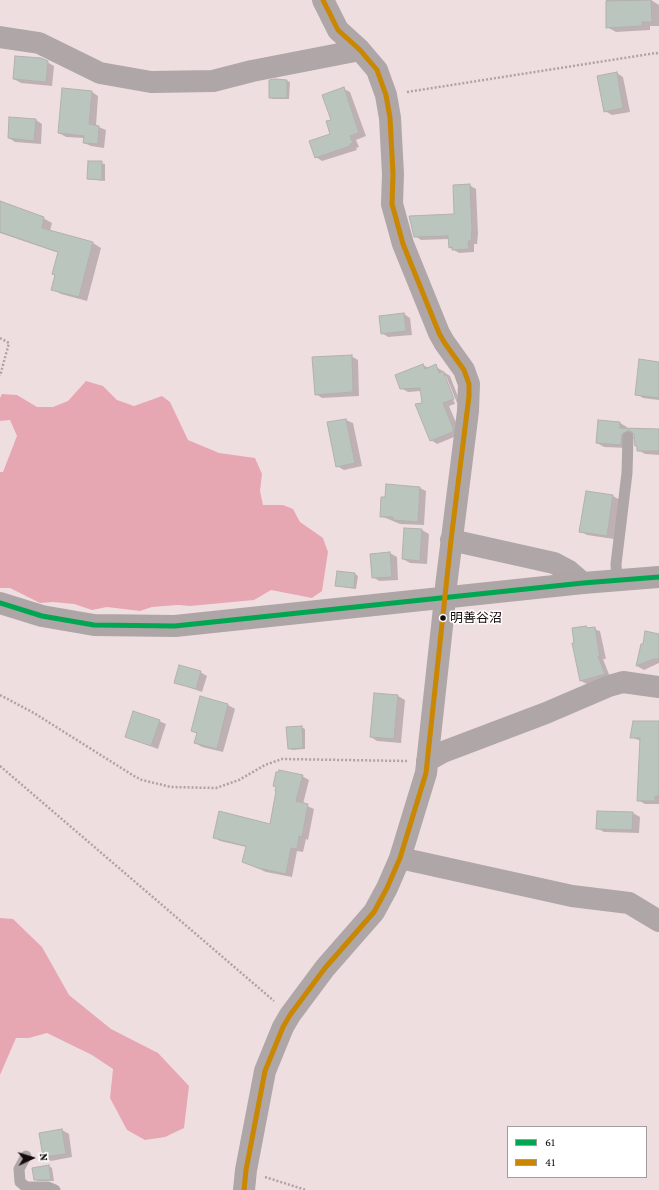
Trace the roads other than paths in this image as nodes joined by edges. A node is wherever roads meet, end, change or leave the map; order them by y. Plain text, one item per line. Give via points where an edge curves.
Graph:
1 (323, 0) edge
2 (0, 37) edge
3 (360, 50) junction
4 (628, 437) dead end
5 (451, 540) junction
6 (659, 577) edge
7 (617, 581) junction
8 (583, 583) junction
9 (446, 586) dead end
10 (0, 603) edge
11 (444, 608) dead end
12 (659, 687) edge
13 (427, 761) junction
14 (400, 858) junction
15 (659, 921) edge
16 (26, 1156) dead end
17 (245, 1180) edge
18 (55, 1190) edge

1 - 3 street via 338,30
2 - 3 street via 39,43 100,73 151,82 213,81
3 - 5 street via 377,70 386,95 390,118 392,204 403,244 439,333 464,370 469,384
4 - 7 lane via 627,473 616,564
5 - 8 street via 554,563
5 - 9 street
6 - 7 main road
7 - 8 main road
8 - 10 main road via 175,626 94,625 42,616
11 - 13 street
12 - 13 street via 623,682 609,686 442,752
13 - 14 street via 426,773
14 - 15 street via 572,896 630,903
14 - 17 street via 374,912 325,968 290,1015 265,1071
16 - 18 lane via 20,1169 20,1182 26,1187 48,1187

